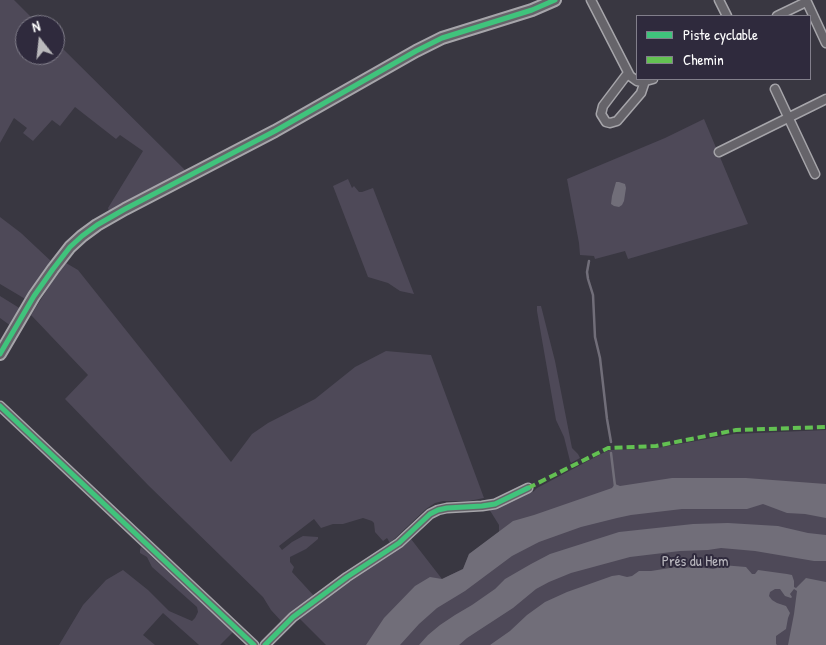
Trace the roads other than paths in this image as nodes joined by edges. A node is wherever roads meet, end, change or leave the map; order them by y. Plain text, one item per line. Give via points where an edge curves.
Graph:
1 (555, 0) edge
2 (591, 0) edge
3 (719, 0) edge
4 (806, 1) edge
5 (726, 15) edge
6 (779, 15) edge
7 (826, 43) edge
8 (628, 73) junction
9 (649, 80) edge
10 (774, 89) dead end
11 (826, 99) edge
12 (788, 118) junction
13 (719, 152) dead end
14 (815, 174) dead end
15 (0, 354) edge
16 (0, 406) edge
17 (528, 488) dead end
18 (254, 645) edge
19 (265, 645) edge

1 - 15 street via 442,38 114,214 70,248 34,296
2 - 8 street
3 - 5 street
4 - 6 street
4 - 7 street
8 - 9 street via 637,81
8 - 9 street via 602,106 601,114 606,122 617,121
10 - 12 street
11 - 12 street
12 - 13 street
12 - 14 street
16 - 18 street
17 - 19 street via 495,504 447,508 430,514 399,543 293,617

